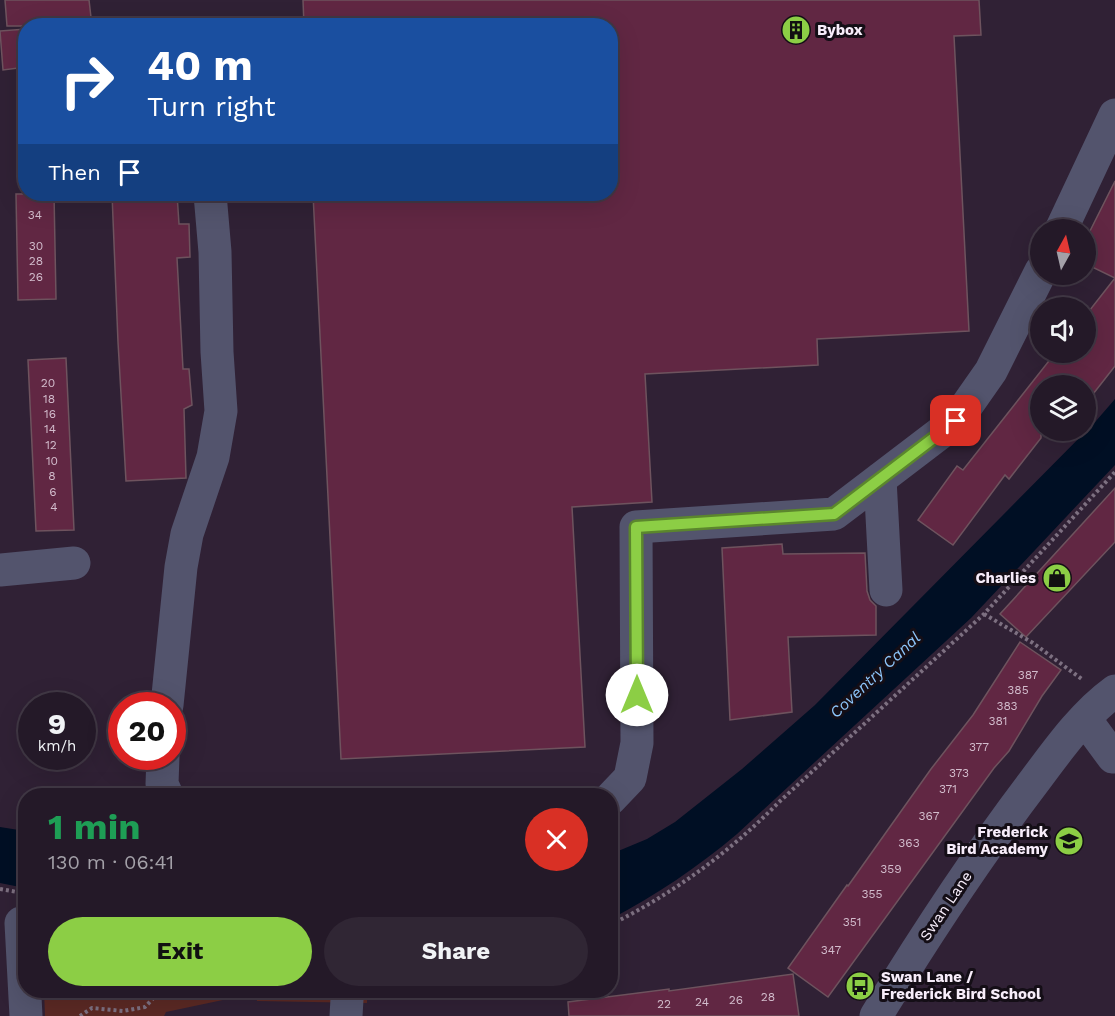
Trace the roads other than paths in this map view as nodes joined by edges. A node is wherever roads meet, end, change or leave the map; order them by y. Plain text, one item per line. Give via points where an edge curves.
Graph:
1 (1115, 116) edge
2 (211, 201) edge
3 (1066, 219) edge
4 (1034, 285) edge
5 (880, 479) junction
6 (74, 563) dead end
7 (0, 570) edge
8 (886, 590) dead end
9 (168, 692) edge
10 (1101, 703) edge
11 (1113, 757) dead end
12 (162, 770) edge
13 (164, 788) edge
14 (618, 791) edge
15 (26, 998) edge
16 (26, 1016) edge
17 (876, 1016) edge

1 - 3 street
2 - 9 street via 221,411 213,456 187,534
4 - 5 street via 991,371 956,421
5 - 8 street
5 - 14 street via 834,514 636,527 637,743 630,778
6 - 7 street
10 - 11 street
10 - 17 street, Swan Lane via 1010,813
12 - 13 street
15 - 16 street

